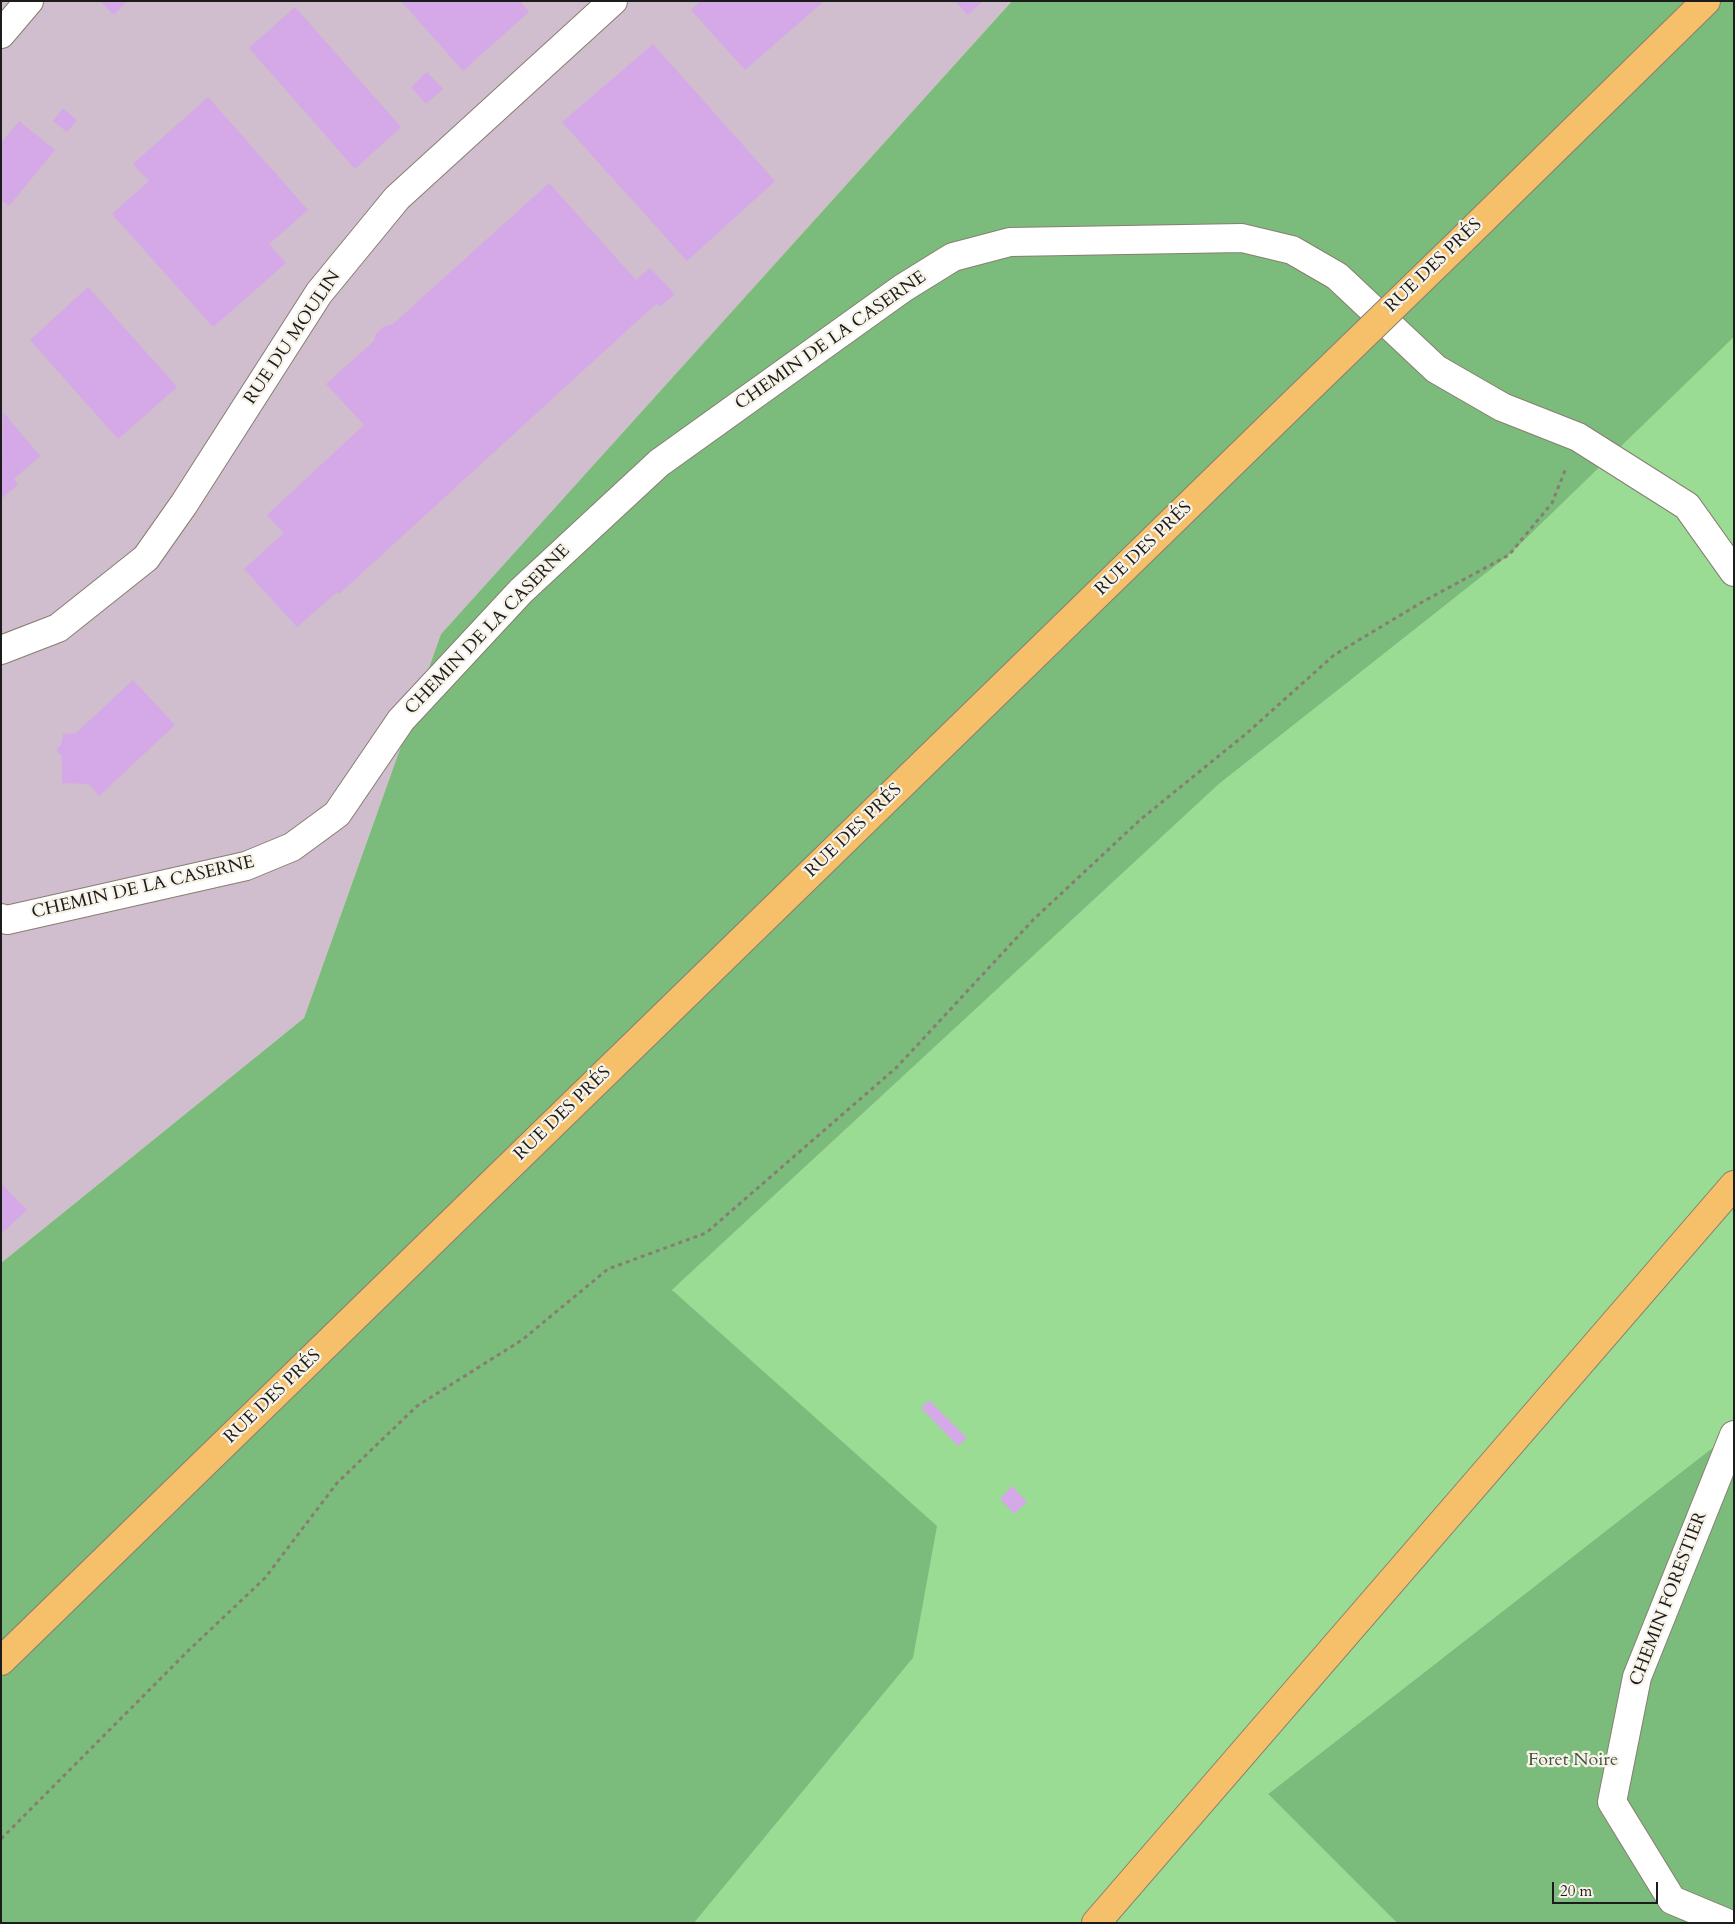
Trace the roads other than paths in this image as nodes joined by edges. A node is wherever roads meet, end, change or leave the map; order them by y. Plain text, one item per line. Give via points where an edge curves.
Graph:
1 (29, 1) edge
2 (613, 1) edge
3 (1706, 1) edge
4 (1, 34) edge
5 (1734, 572) edge
6 (1, 650) edge
7 (1, 918) edge
8 (1734, 1185) edge
9 (1734, 1436) edge
10 (1, 1662) edge
11 (1096, 1923) edge
12 (1727, 1923) edge

1 - 4 street
2 - 6 street, RUE DU MOULIN via 397,198 319,293 146,558 58,628
3 - 10 main road, RUE DES PRÉS, bridge
5 - 7 street, CHEMIN DE LA CASERNE via 1687,506 1578,437 1502,407 1436,369 1338,276 1292,250 1242,238 1010,242 953,257 903,288 658,463 521,591 401,720 337,814 292,847 246,866 6,920
8 - 11 main road
9 - 12 street, CHEMIN FORESTIER via 1638,1677 1612,1802 1672,1900

